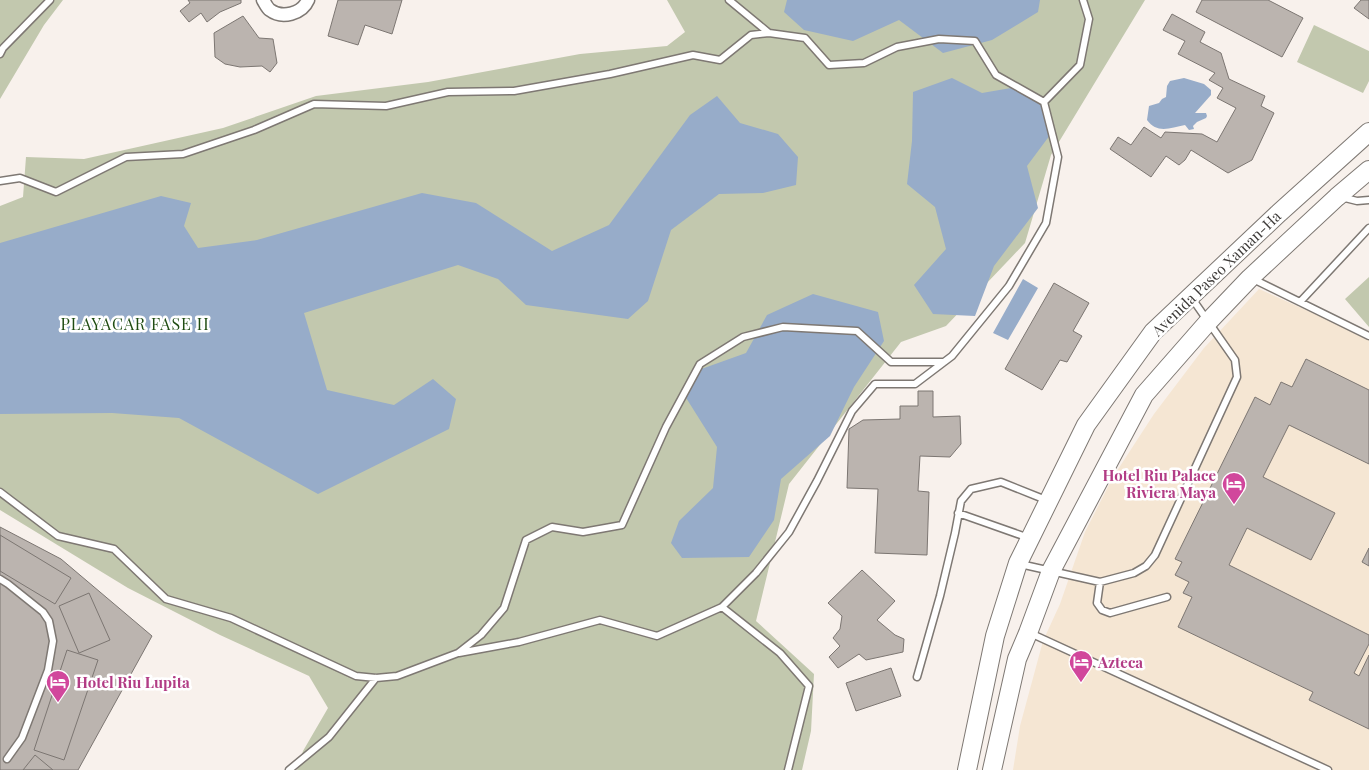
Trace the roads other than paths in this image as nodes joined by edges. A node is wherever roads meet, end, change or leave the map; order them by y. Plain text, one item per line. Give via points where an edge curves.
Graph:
1 (50, 0) edge
2 (263, 0) edge
3 (308, 0) edge
4 (729, 0) edge
5 (1083, 0) edge
6 (769, 33) junction
7 (0, 54) edge
8 (1044, 102) junction
9 (1369, 132) edge
10 (1369, 170) edge
11 (0, 181) edge
12 (1337, 197) junction
13 (1369, 200) edge
14 (1369, 228) edge
15 (1250, 278) junction
16 (1191, 296) junction
17 (1300, 302) junction
18 (1208, 322) junction
19 (1369, 336) edge
20 (944, 362) junction
21 (0, 492) edge
22 (1048, 501) junction
23 (958, 513) junction
24 (1030, 538) junction
25 (1018, 563) junction
26 (1051, 571) junction
27 (0, 579) edge
28 (1100, 582) junction
29 (1167, 597) dead end
30 (722, 607) junction
31 (1028, 632) junction
32 (458, 654) junction
33 (916, 677) dead end
34 (376, 678) junction
35 (7, 759) dead end
36 (289, 770) edge
37 (788, 770) edge
38 (967, 770) edge
39 (992, 770) edge
40 (1328, 770) edge

1 - 7 lane
2 - 3 street via 270,10 283,15 296,13
4 - 6 lane
5 - 8 lane via 1089,19 1080,65
6 - 8 lane via 805,38 829,65 864,62 897,46 939,39 975,41 996,75
6 - 11 lane via 751,35 720,60 693,55 514,91 448,92 386,106 314,104 254,130 183,154 126,157 56,192 20,178
8 - 20 lane via 1058,157 1046,223 1009,286
9 - 16 main road, Avenida Paseo Xaman-Ha
10 - 12 main road, Avenida Paseo Xaman-Ha
12 - 13 lane
12 - 15 main road, Avenida Paseo Xaman-Ha
14 - 17 lane
15 - 17 lane
15 - 18 main road, Avenida Paseo Xaman-Ha
16 - 18 lane
16 - 22 main road, Avenida Paseo Xaman-Ha via 1153,332 1086,425
17 - 19 lane
18 - 26 main road, Avenida Paseo Xaman-Ha via 1144,395
18 - 28 lane via 1235,360 1237,377 1155,555 1134,573
20 - 30 lane via 916,384 876,384 852,411 789,532 756,573
20 - 32 lane via 891,362 856,331 782,326 743,337 700,364 666,427 622,525 584,532 552,527 526,540 504,608 481,635
21 - 34 lane via 58,536 114,549 166,599 231,618 356,676
22 - 23 lane via 1001,482 971,489 961,501
22 - 24 main road, Avenida Paseo Xaman-Ha
23 - 24 lane
23 - 33 lane via 940,596
24 - 25 main road, Avenida Paseo Xaman-Ha
25 - 26 lane
25 - 38 main road, Avenida Paseo Xaman-Ha via 995,636
26 - 28 lane
26 - 31 main road, Avenida Paseo Xaman-Ha
27 - 35 lane via 43,612 49,621 53,641 48,670 22,738
28 - 29 lane via 1097,603 1110,613
30 - 32 lane via 657,636 600,620 519,642
30 - 37 lane via 780,653 809,686
31 - 39 main road, Avenida Paseo Xaman-Ha via 1017,659
31 - 40 lane
32 - 34 lane via 397,676
34 - 36 lane via 329,737

